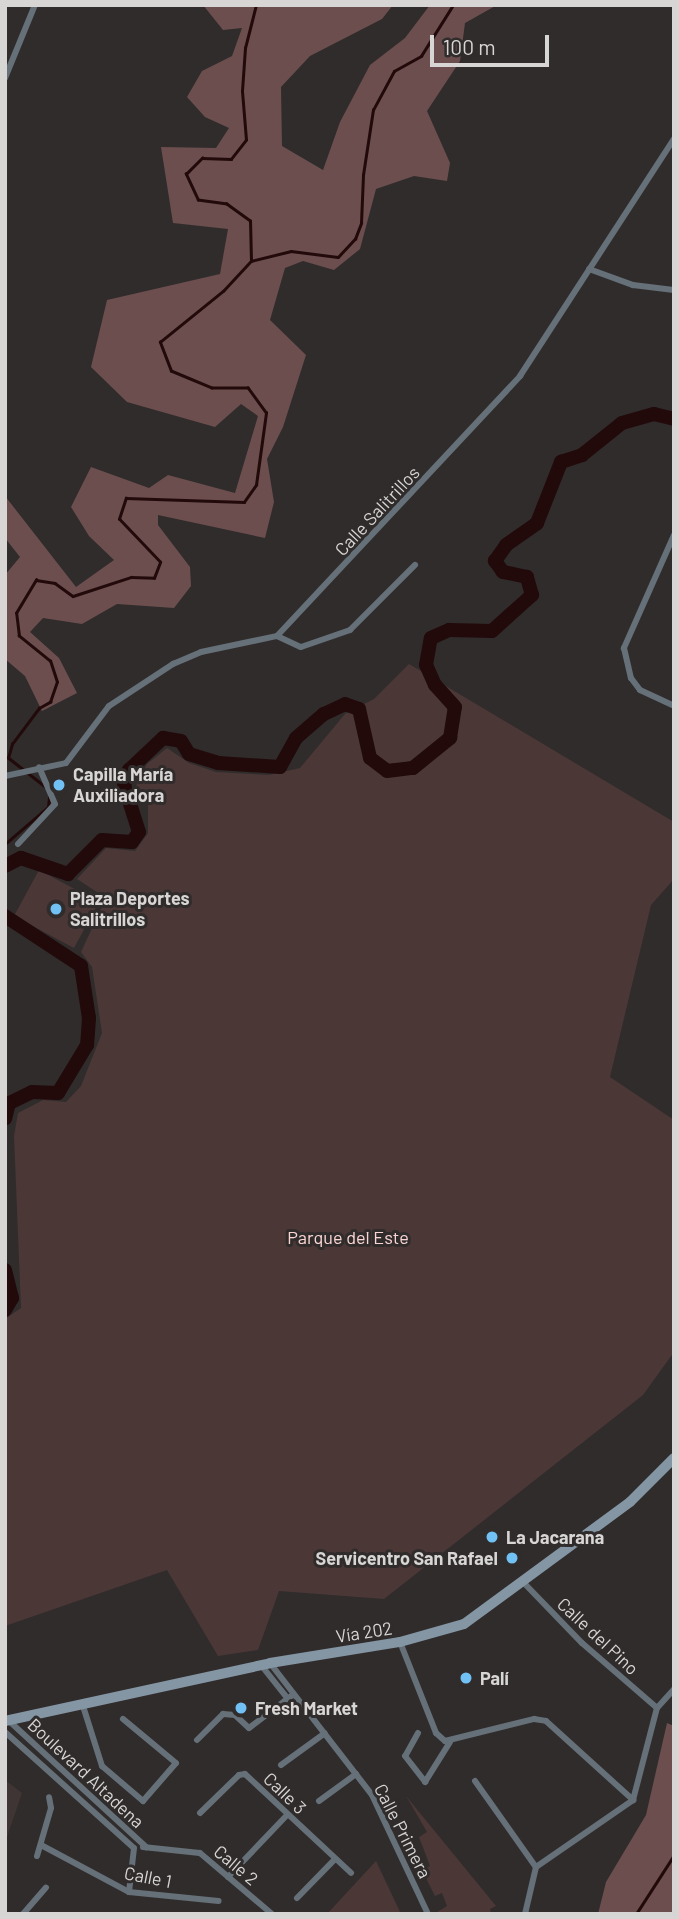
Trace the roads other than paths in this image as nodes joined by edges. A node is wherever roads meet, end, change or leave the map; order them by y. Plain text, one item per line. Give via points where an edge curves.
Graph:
1 (35, 5) edge
2 (5, 78) edge
3 (674, 139) edge
4 (589, 269) junction
5 (674, 290) edge
6 (674, 535) edge
7 (415, 565) dead end
8 (277, 636) junction
9 (674, 706) edge
10 (39, 767) junction
11 (5, 776) edge
12 (18, 844) dead end
13 (674, 1458) edge
14 (523, 1581) junction
15 (400, 1642) junction
16 (266, 1664) junction
17 (674, 1689) edge
18 (291, 1696) junction
19 (83, 1706) junction
20 (657, 1708) junction
21 (123, 1719) dead end
22 (6, 1720) edge
23 (5, 1732) edge
24 (325, 1733) junction
25 (418, 1733) dead end
26 (197, 1740) dead end
27 (450, 1742) junction
28 (45, 1754) junction
29 (38, 1761) junction
30 (281, 1765) dead end
31 (356, 1774) junction
32 (475, 1782) dead end
33 (49, 1797) dead end
34 (92, 1797) junction
35 (633, 1800) junction
36 (320, 1801) dead end
37 (85, 1804) junction
38 (200, 1813) dead end
39 (287, 1815) junction
40 (41, 1845) junction
41 (134, 1847) junction
42 (146, 1847) junction
43 (37, 1856) dead end
44 (335, 1859) junction
45 (537, 1867) junction
46 (351, 1873) dead end
47 (228, 1877) junction
48 (46, 1888) dead end
49 (129, 1892) junction
50 (297, 1898) dead end
51 (219, 1901) dead end
52 (23, 1914) edge
53 (272, 1914) edge
54 (428, 1914) edge
55 (524, 1914) edge

1 - 2 street
3 - 4 street, Calle Salitrillos
4 - 5 street via 633,285
4 - 8 street, Calle Salitrillos via 520,376
6 - 9 street via 624,648 628,670 639,690
7 - 8 street via 349,630 301,647
8 - 10 street via 201,652 173,664 108,706 66,763
10 - 11 street
10 - 12 street via 55,804
13 - 14 main road, Vía 202 via 631,1502
14 - 15 main road, Vía 202 via 464,1624
14 - 20 street, Calle del Pino via 582,1643
15 - 16 main road, Vía 202
15 - 27 street via 436,1733
16 - 18 street, Calle Primera
16 - 19 main road, Vía 202
17 - 20 street
18 - 24 street, Calle Primera
18 - 26 street via 249,1728 235,1715 223,1714
19 - 21 street via 102,1766 143,1801 176,1763
19 - 22 main road, Vía 202
20 - 35 street
22 - 28 street, Boulevard Altadena
23 - 29 street, Boulevard Altadena
24 - 30 street
24 - 31 street, Calle Primera
25 - 27 street via 405,1756 425,1782
27 - 35 street via 534,1719 546,1721
28 - 29 street
28 - 34 street, Boulevard Altadena
29 - 37 street, Boulevard Altadena
31 - 36 street
31 - 54 street, Calle Primera via 372,1795
32 - 45 street
33 - 40 street via 51,1808
34 - 37 street
34 - 42 street, Boulevard Altadena
35 - 45 street
37 - 41 street, Boulevard Altadena
38 - 39 street, Calle 3 via 242,1773
39 - 44 street, Calle 3
39 - 47 street
40 - 43 street
40 - 49 street, Calle 1
41 - 42 street, Calle 2
41 - 49 street
42 - 47 street, Calle 2 via 193,1850
44 - 46 street, Calle 3
44 - 50 street
45 - 55 street
47 - 53 street, Calle 2
48 - 52 street
49 - 51 street, Calle 1

